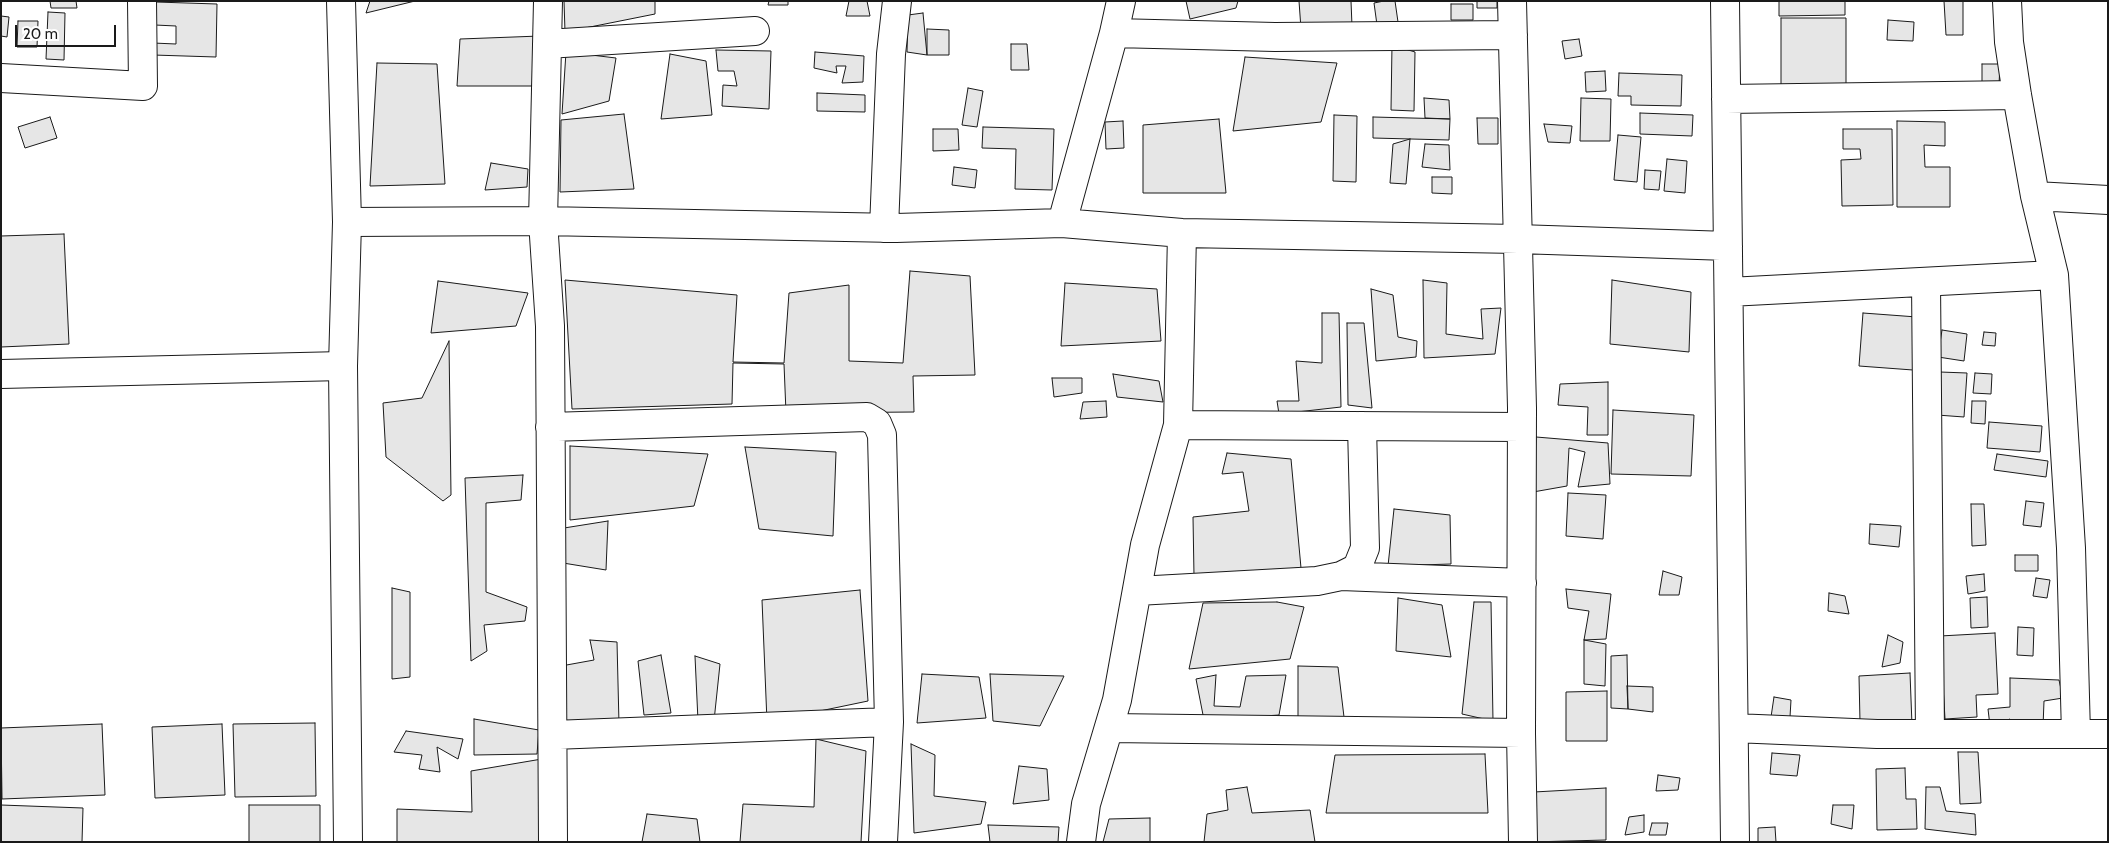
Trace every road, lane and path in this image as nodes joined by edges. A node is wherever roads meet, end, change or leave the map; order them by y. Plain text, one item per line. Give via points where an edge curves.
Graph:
1 (142, 1) edge
2 (341, 1) edge
3 (548, 1) edge
4 (897, 1) edge
5 (1121, 1) edge
6 (1512, 1) edge
7 (1725, 1) edge
8 (2007, 1) edge
9 (755, 31) dead end
10 (1114, 33) junction
11 (1512, 35) junction
12 (547, 44) junction
13 (1, 78) edge
14 (2018, 95) junction
15 (1726, 99) junction
16 (2035, 196) junction
17 (2108, 200) edge
18 (543, 221) junction
19 (347, 222) junction
20 (1062, 223) junction
21 (884, 228) junction
22 (1182, 233) junction
23 (1518, 239) junction
24 (1728, 246) junction
25 (2054, 275) junction
26 (1926, 282) junction
27 (1729, 292) junction
28 (343, 366) junction
29 (1, 374) edge
30 (1178, 425) junction
31 (1362, 426) junction
32 (550, 427) junction
33 (1522, 427) junction
34 (1340, 576) junction
35 (1522, 583) junction
36 (1137, 591) junction
37 (889, 722) junction
38 (1109, 728) junction
39 (1734, 728) junction
40 (1521, 733) junction
41 (1930, 734) junction
42 (2076, 734) junction
43 (2108, 734) edge
44 (552, 735) junction
45 (348, 842) edge
46 (553, 842) edge
47 (883, 842) edge
48 (1081, 842) edge
49 (1523, 842) edge
50 (1736, 842) edge

1 - 13 street via 143,86
2 - 19 street
3 - 12 street
4 - 21 street via 891,54
5 - 10 street
6 - 11 street
7 - 15 street
8 - 14 street via 2009,42
9 - 12 street
10 - 11 street via 1274,37
10 - 20 street
11 - 23 street
12 - 18 street
14 - 15 street
14 - 16 street
15 - 24 street
16 - 17 street
16 - 25 street
18 - 19 street
18 - 21 street
18 - 32 street via 550,326
19 - 28 street
20 - 21 street
20 - 22 street
22 - 23 street
22 - 30 street
23 - 24 street
23 - 33 street
24 - 27 street
25 - 26 street
25 - 42 street via 2071,548
26 - 27 street
26 - 41 street
27 - 39 street
28 - 29 street
28 - 45 street
30 - 31 street
30 - 36 street via 1145,545
31 - 33 street
31 - 34 street via 1365,548 1357,568
32 - 37 street via 867,416 877,423 882,435
32 - 44 street
33 - 35 street
34 - 35 street
34 - 36 street via 1317,581
35 - 40 street
36 - 38 street
37 - 44 street
37 - 47 street
38 - 40 street
38 - 48 street via 1086,804
39 - 41 street
39 - 50 street
40 - 49 street
41 - 42 street
42 - 43 street
44 - 46 street

